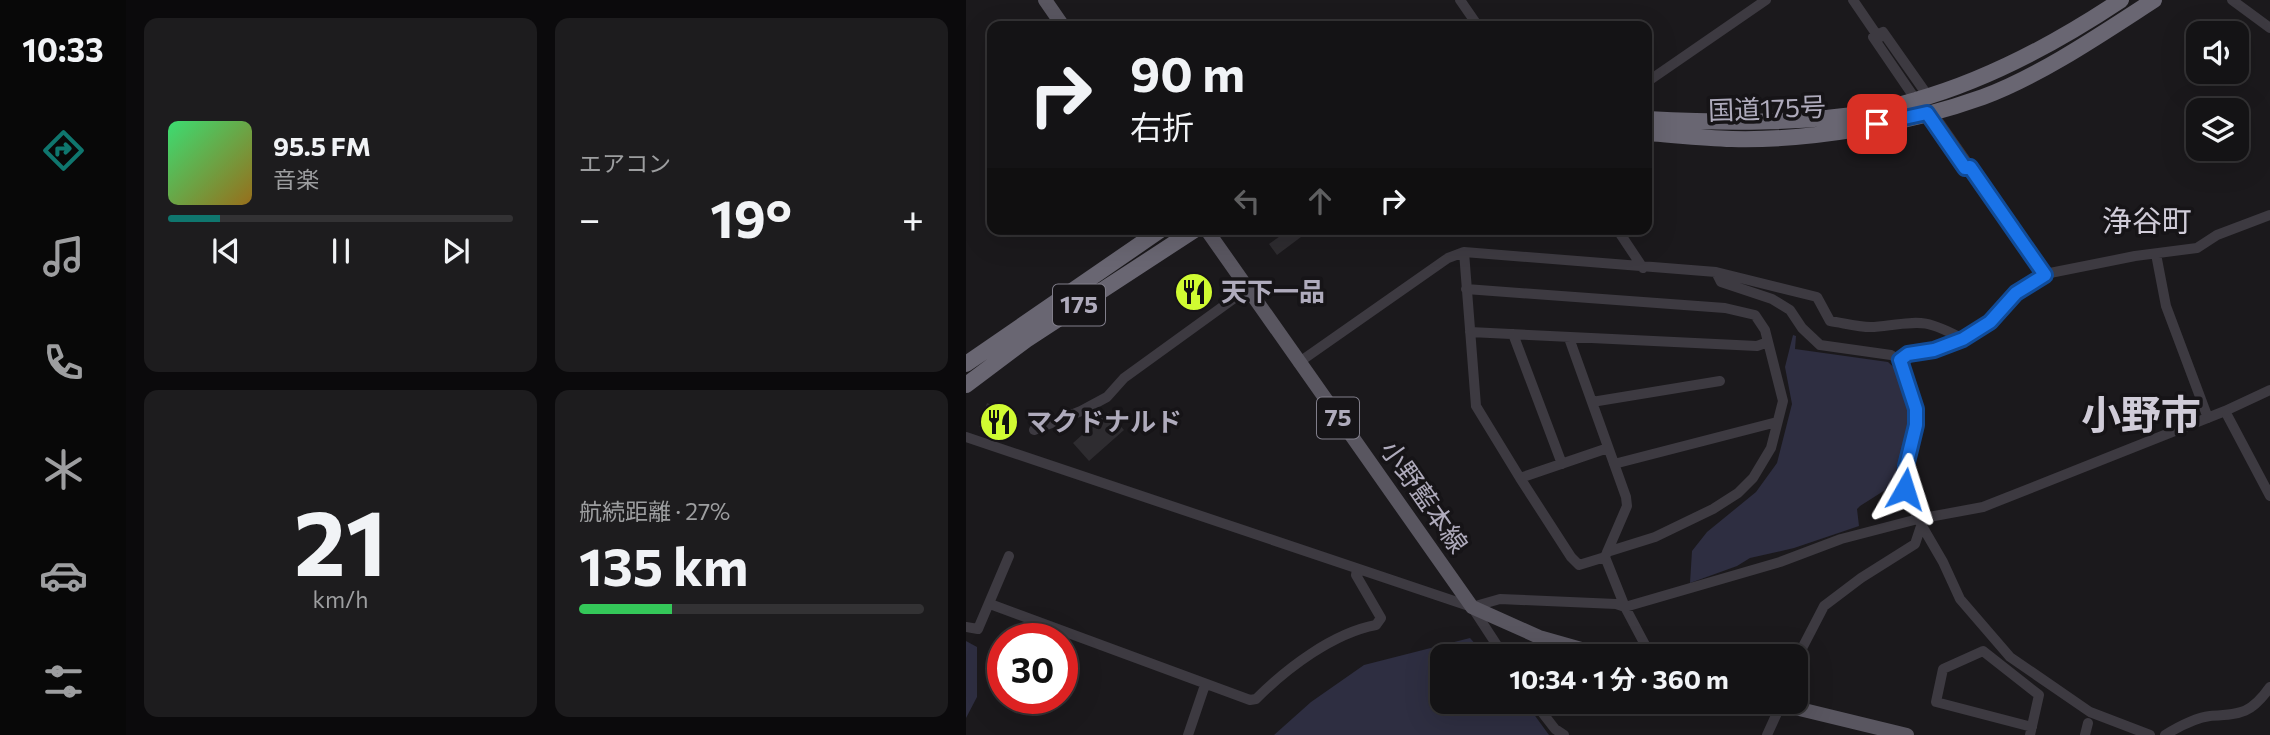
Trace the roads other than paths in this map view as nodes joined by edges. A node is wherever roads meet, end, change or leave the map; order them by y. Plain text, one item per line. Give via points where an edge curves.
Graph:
1 (1045, 0) edge
2 (1460, 0) edge
3 (1766, 0) edge
4 (1853, 0) edge
5 (2121, 0) edge
6 (2154, 0) edge
7 (2232, 0) edge
8 (1060, 21) edge
9 (1475, 21) edge
10 (2270, 28) edge
11 (1652, 79) edge
12 (1927, 105) junction
13 (1652, 119) edge
14 (1652, 133) edge
15 (2270, 215) edge
16 (1153, 235) edge
17 (1187, 235) edge
18 (1210, 235) edge
19 (1621, 235) edge
20 (1464, 252) junction
21 (2155, 254) junction
22 (1643, 268) junction
23 (1716, 272) junction
24 (2045, 275) junction
25 (1247, 289) junction
26 (1466, 289) junction
27 (1470, 332) junction
28 (1513, 334) junction
29 (1569, 338) junction
30 (1963, 339) junction
31 (1768, 342) junction
32 (1900, 360) junction
33 (1298, 363) junction
34 (966, 364) edge
35 (1720, 382) dead end
36 (966, 385) edge
37 (2270, 390) edge
38 (1591, 402) junction
39 (2225, 411) junction
40 (2208, 418) junction
41 (1777, 422) junction
42 (1034, 430) dead end
43 (966, 437) edge
44 (1608, 448) junction
45 (1562, 464) junction
46 (1614, 464) junction
47 (1520, 478) junction
48 (2270, 496) edge
49 (1919, 522) junction
50 (1606, 555) junction
51 (1009, 556) dead end
52 (1357, 569) junction
53 (990, 604) junction
54 (1472, 607) junction
55 (1625, 607) junction
56 (966, 627) edge
57 (1496, 644) edge
58 (1564, 644) edge
59 (1645, 644) edge
60 (1804, 644) edge
61 (1205, 685) junction
62 (2270, 687) edge
63 (1808, 710) edge
64 (1543, 714) edge
65 (1774, 714) edge
66 (2088, 723) dead end
67 (2031, 731) edge
68 (1188, 735) edge
69 (1564, 735) edge
70 (1766, 735) edge
71 (1907, 735) edge
72 (2085, 735) edge
73 (2150, 735) edge
74 (2165, 735) edge

1 - 8 main road
2 - 9 street
3 - 11 street
4 - 12 street via 1877,34 1873,37
5 - 12 highway, 国道175号 via 2071,33
6 - 12 highway, 国道175号 via 1983,97
7 - 10 street
12 - 13 highway, 国道175号 via 1806,120
12 - 14 highway, 国道175号 via 1898,121 1814,134 1733,139
12 - 24 street via 1975,163 1970,167
15 - 21 street via 2217,235 2197,248
16 - 34 highway, 175
17 - 36 highway, 175 via 1026,340
18 - 25 main road, 小野藍本線 / 75
19 - 22 street
20 - 22 street
20 - 26 street
20 - 33 street via 1448,258
21 - 24 street
21 - 40 street via 2166,306
22 - 23 street
23 - 30 street via 1817,297 1830,321 1872,327 1919,321
23 - 32 street via 1721,282 1790,310 1820,345
24 - 30 street via 2016,293 1990,322
25 - 33 main road, 小野藍本線 / 75
25 - 42 street via 1124,378 1107,397
26 - 27 street
26 - 31 street via 1725,308 1755,315
27 - 28 street
27 - 47 street via 1476,406
28 - 29 street
28 - 45 street
29 - 31 street
29 - 38 street
30 - 32 street
31 - 41 street via 1783,401
32 - 49 street via 1916,409 1905,489
33 - 54 main road, 小野藍本線 / 75
35 - 38 street
37 - 39 street
38 - 44 street
39 - 40 street
39 - 48 street
40 - 49 street via 1983,507
41 - 46 street
41 - 50 street via 1771,448 1754,478 1738,493 1655,537
43 - 52 street
44 - 45 street
44 - 46 street
45 - 47 street
46 - 50 street via 1627,506
47 - 50 street via 1579,565
49 - 55 street via 1841,539 1780,562
49 - 60 street via 1915,544 1824,606
49 - 73 street via 1960,600 2010,657 2091,712
50 - 55 street
51 - 53 street
52 - 54 street
52 - 61 street via 1356,575 1381,618 1376,625 1348,633 1256,699
53 - 56 street via 978,629
53 - 61 street
54 - 55 street via 1500,599
54 - 57 street
54 - 58 main road
55 - 59 street
61 - 68 street
62 - 74 street via 2243,713 2208,716
63 - 71 main road
64 - 69 street
65 - 70 street
66 - 72 street
67 - 67 street via 2039,695 1983,651 1943,669 1936,702

